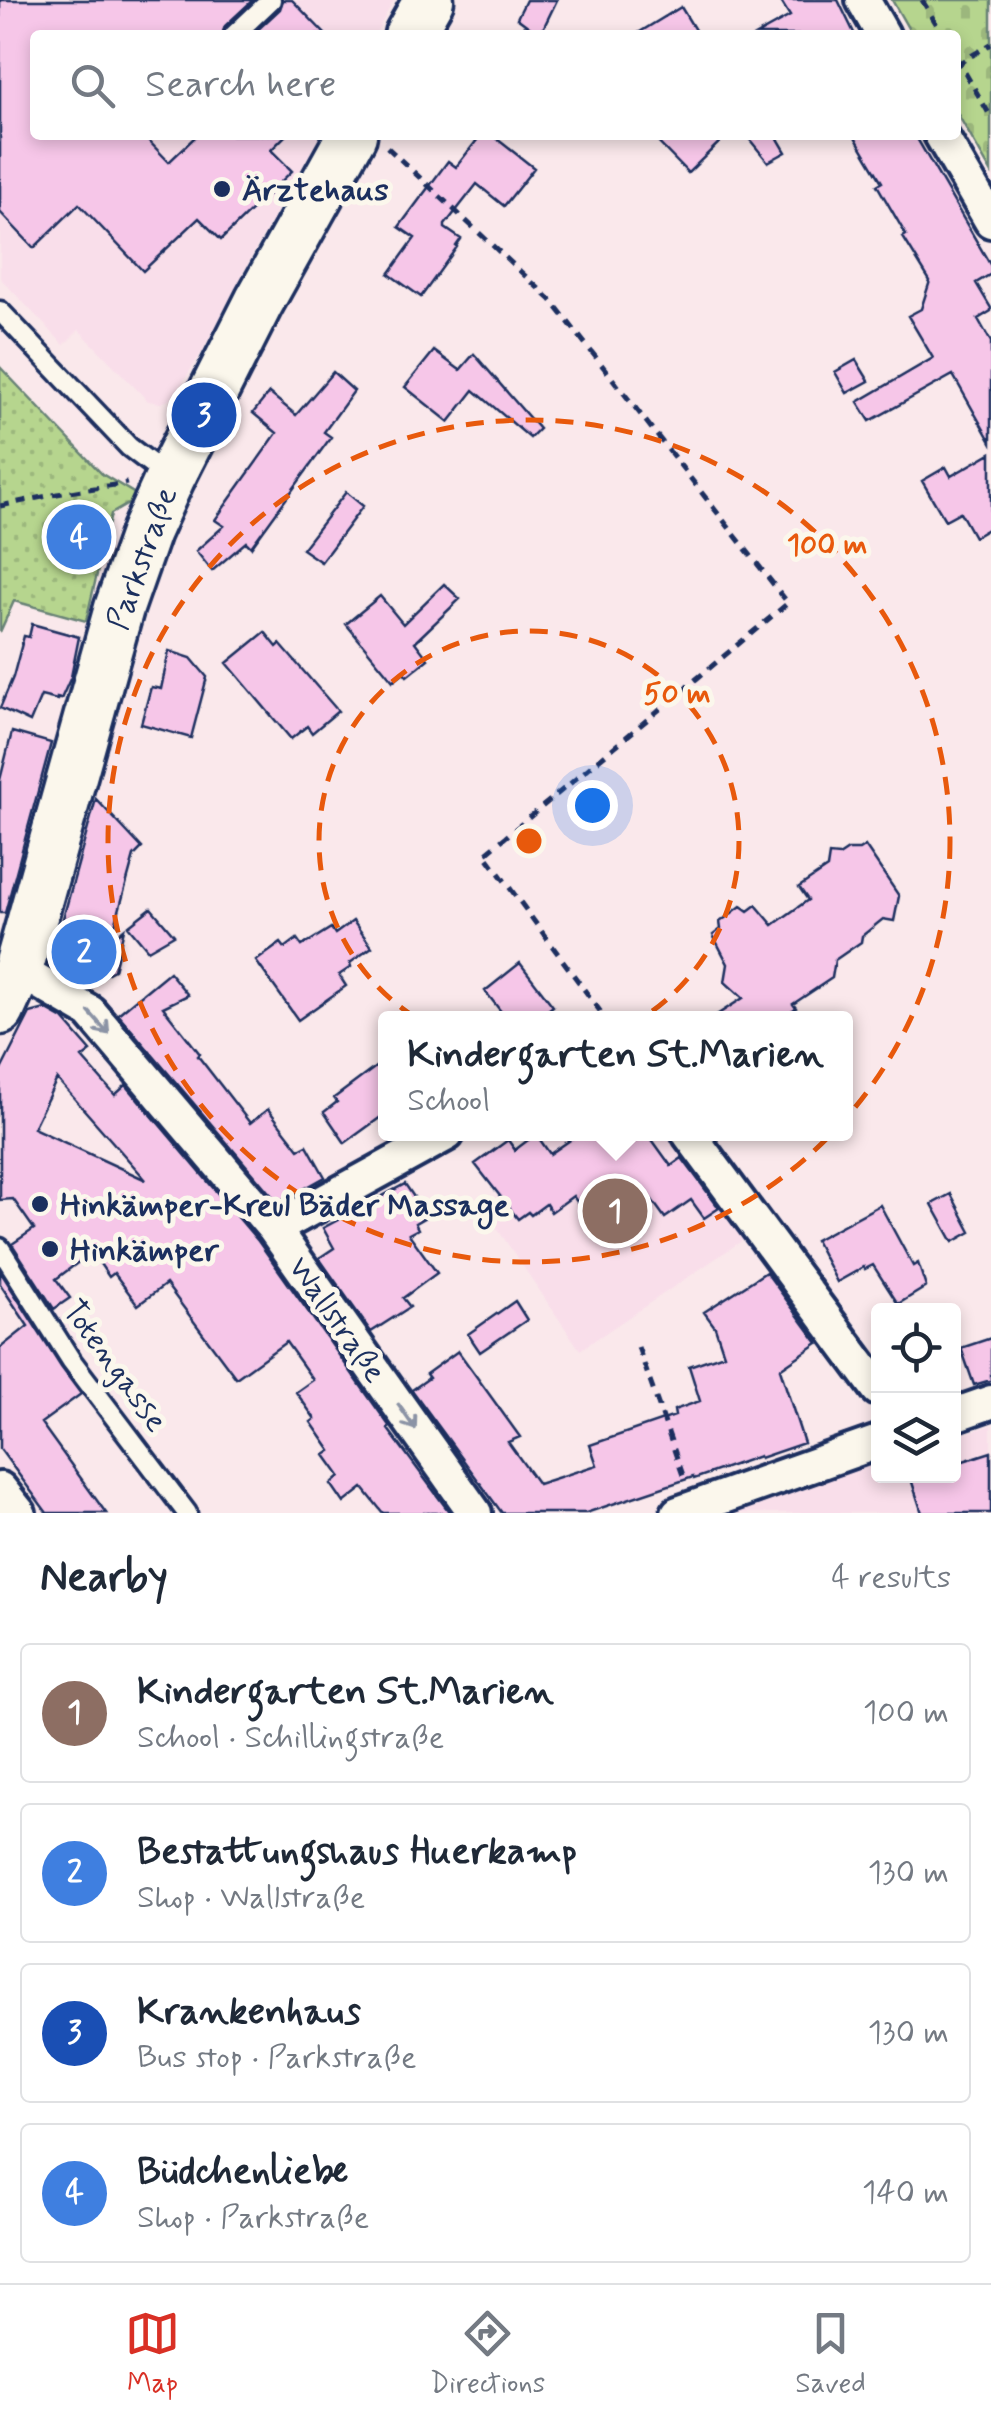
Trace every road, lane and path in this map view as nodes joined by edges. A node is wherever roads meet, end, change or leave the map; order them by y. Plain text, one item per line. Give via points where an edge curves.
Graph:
1 (271, 0) edge
2 (429, 0) edge
3 (862, 0) edge
4 (922, 0) edge
5 (239, 30) edge
6 (412, 30) edge
7 (880, 30) edge
8 (940, 30) edge
9 (991, 44) edge
10 (961, 60) edge
11 (961, 68) edge
12 (991, 117) edge
13 (944, 140) edge
14 (370, 141) edge
15 (991, 221) edge
16 (0, 311) edge
17 (170, 478) junction
18 (0, 506) edge
19 (9, 990) edge
20 (600, 1011) edge
21 (434, 1141) edge
22 (695, 1141) edge
23 (274, 1229) junction
24 (0, 1248) edge
25 (638, 1347) dead end
26 (871, 1380) edge
27 (991, 1402) edge
28 (961, 1413) edge
29 (871, 1444) edge
30 (0, 1489) edge
31 (686, 1510) edge
32 (20, 1513) edge
33 (187, 1513) edge
34 (474, 1513) edge

1 - 5 lane
2 - 6 street
3 - 7 street
4 - 8 path
9 - 10 path
11 - 12 path
13 - 15 street
14 - 17 street, Parkstraße via 270,280
14 - 20 path via 551,300 788,603 485,854
16 - 17 lane via 129,447
17 - 18 path
17 - 19 street, Parkstraße via 119,608
19 -> 23 street, Wallstraße via 90,1012
21 - 23 street
22 - 26 street
23 -> 34 street, Wallstraße
24 - 33 lane, Totengasse via 71,1360
25 - 31 path
27 - 28 street
29 - 31 street
30 - 32 street

